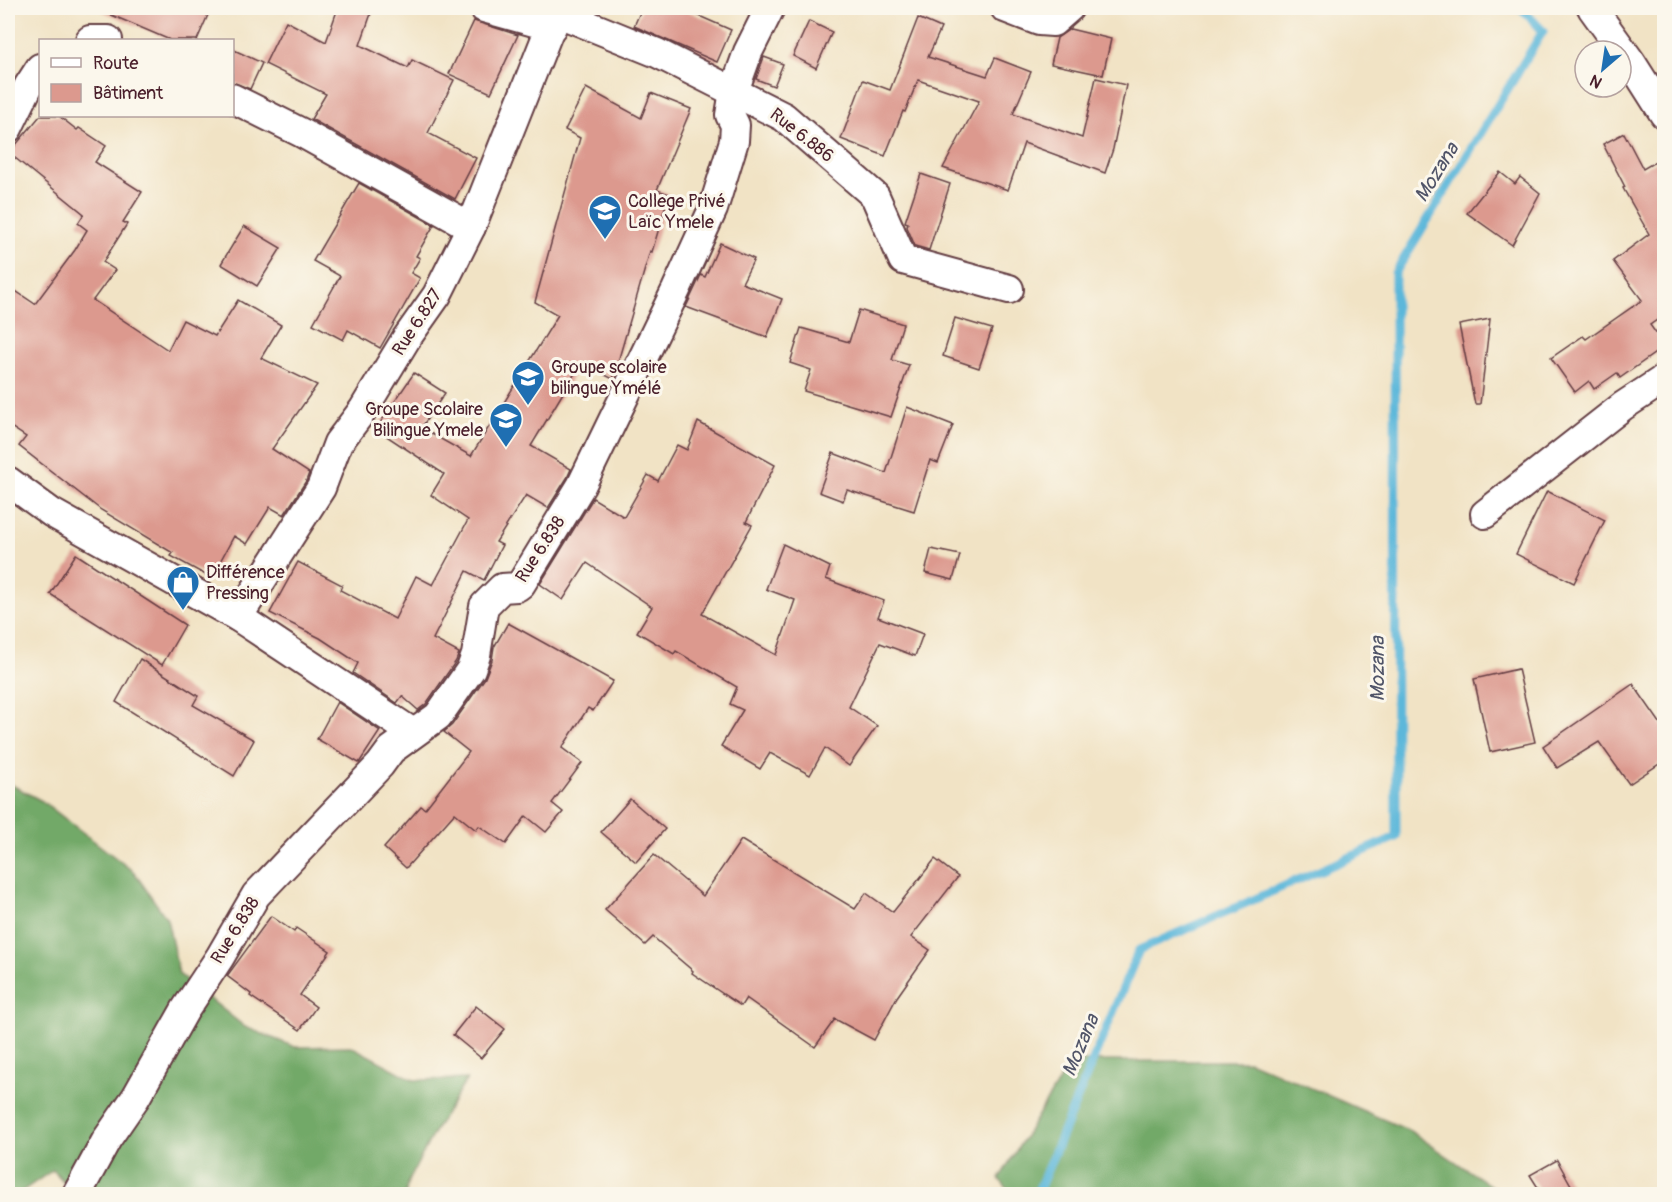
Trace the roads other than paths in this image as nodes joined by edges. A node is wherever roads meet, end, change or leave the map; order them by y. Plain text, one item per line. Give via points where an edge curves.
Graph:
1 (484, 8) edge
2 (770, 8) edge
3 (1005, 8) edge
4 (1069, 8) edge
5 (1592, 8) edge
6 (556, 15) edge
7 (39, 70) edge
8 (734, 91) junction
9 (234, 99) edge
10 (1665, 114) edge
11 (8, 128) edge
12 (471, 227) junction
13 (1009, 289) dead end
14 (1665, 379) edge
15 (8, 481) edge
16 (1485, 514) dead end
17 (238, 617) junction
18 (413, 733) junction
19 (76, 1194) edge

1 - 6 street, Rue 6.886
2 - 8 street, Rue 6.838
3 - 4 street via 1053,22
5 - 10 street
6 - 8 street, Rue 6.886 via 657,53
6 - 12 street, Rue 6.827
7 - 11 street
8 - 13 street, Rue 6.886 via 784,117 875,195 903,260
8 - 18 street, Rue 6.838 via 730,115 735,125 734,141 713,209 581,486 521,584 502,588 484,606 471,669 438,717
9 - 12 street
12 - 17 street, Rue 6.827 via 437,295 338,443 321,488
14 - 16 street via 1623,406
15 - 17 street via 52,513
17 - 18 street
18 - 19 street, Rue 6.838 via 391,750 256,895

